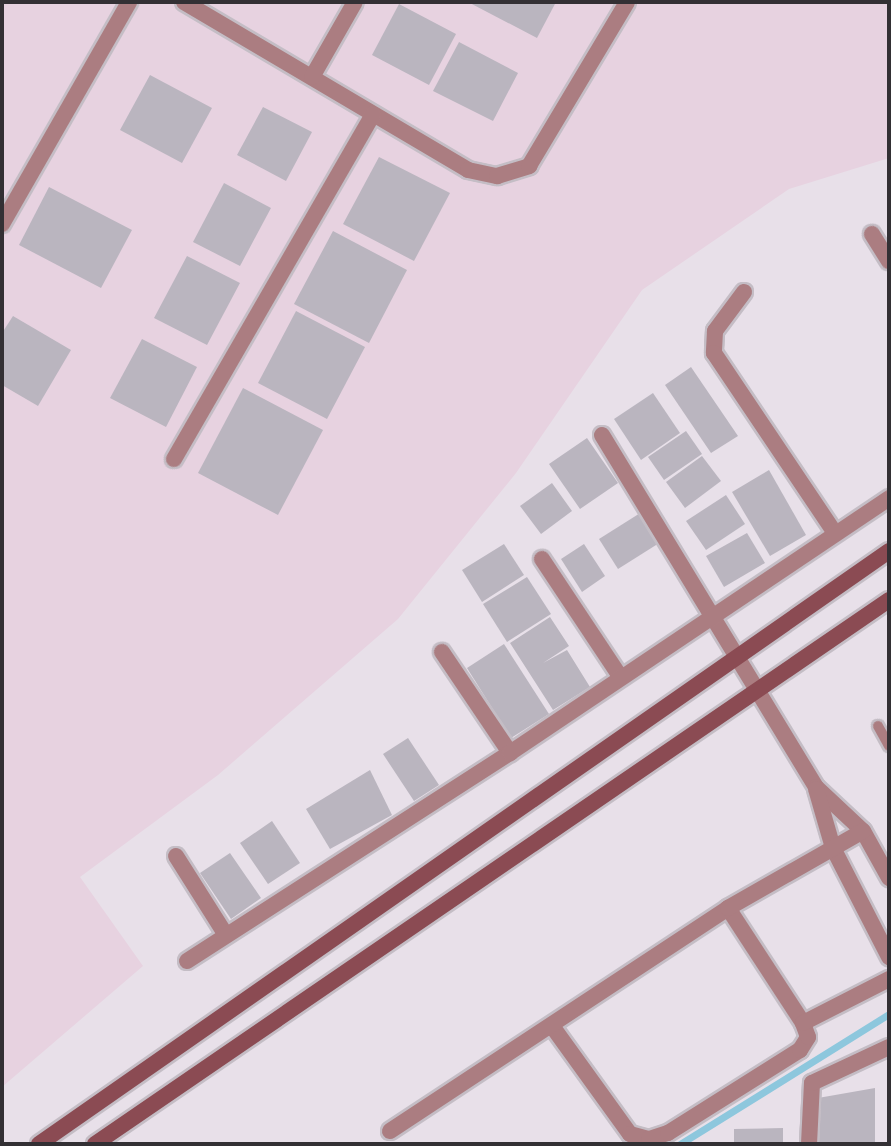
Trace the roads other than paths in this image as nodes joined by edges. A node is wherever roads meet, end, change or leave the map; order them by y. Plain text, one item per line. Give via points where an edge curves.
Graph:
1 (129, 2) edge
2 (184, 2) edge
3 (355, 2) edge
4 (627, 2) edge
5 (312, 77) junction
6 (373, 114) junction
7 (2, 224) edge
8 (872, 234) dead end
9 (889, 261) edge
10 (744, 292) dead end
11 (602, 435) dead end
12 (174, 459) dead end
13 (889, 498) edge
14 (835, 533) junction
15 (889, 551) edge
16 (542, 559) dead end
17 (889, 600) edge
18 (714, 615) junction
19 (442, 652) dead end
20 (734, 655) junction
21 (619, 675) junction
22 (757, 690) junction
23 (878, 726) dead end
24 (889, 746) edge
25 (510, 753) junction
26 (816, 787) junction
27 (863, 831) junction
28 (833, 848) junction
29 (176, 856) dead end
30 (889, 878) edge
31 (728, 908) junction
32 (226, 935) junction
33 (889, 957) edge
34 (187, 961) dead end
35 (889, 979) edge
36 (803, 1023) junction
37 (552, 1026) junction
38 (889, 1047) edge
39 (390, 1131) dead end
40 (39, 1144) edge
41 (95, 1144) edge
42 (809, 1144) edge

1 - 7 street
2 - 5 street
3 - 5 street
4 - 6 street via 529,166 513,175 468,170
5 - 6 street
6 - 12 street
8 - 9 street
10 - 14 street via 715,331 714,353
11 - 18 street
13 - 14 street
14 - 18 street
15 - 20 main road
16 - 21 street
17 - 22 main road
18 - 20 street
18 - 21 street
19 - 25 street
20 - 22 street
20 - 40 main road
21 - 25 street
22 - 26 street
22 - 41 main road
23 - 24 lane
25 - 32 street
26 - 27 street
26 - 28 street
27 - 28 street
27 - 30 street
28 - 31 street
28 - 33 street
29 - 32 street
31 - 36 street
31 - 37 street
32 - 34 street
35 - 36 street
36 - 37 street via 808,1037 800,1050 668,1133 649,1139 630,1134
37 - 39 street
38 - 42 street via 812,1083

